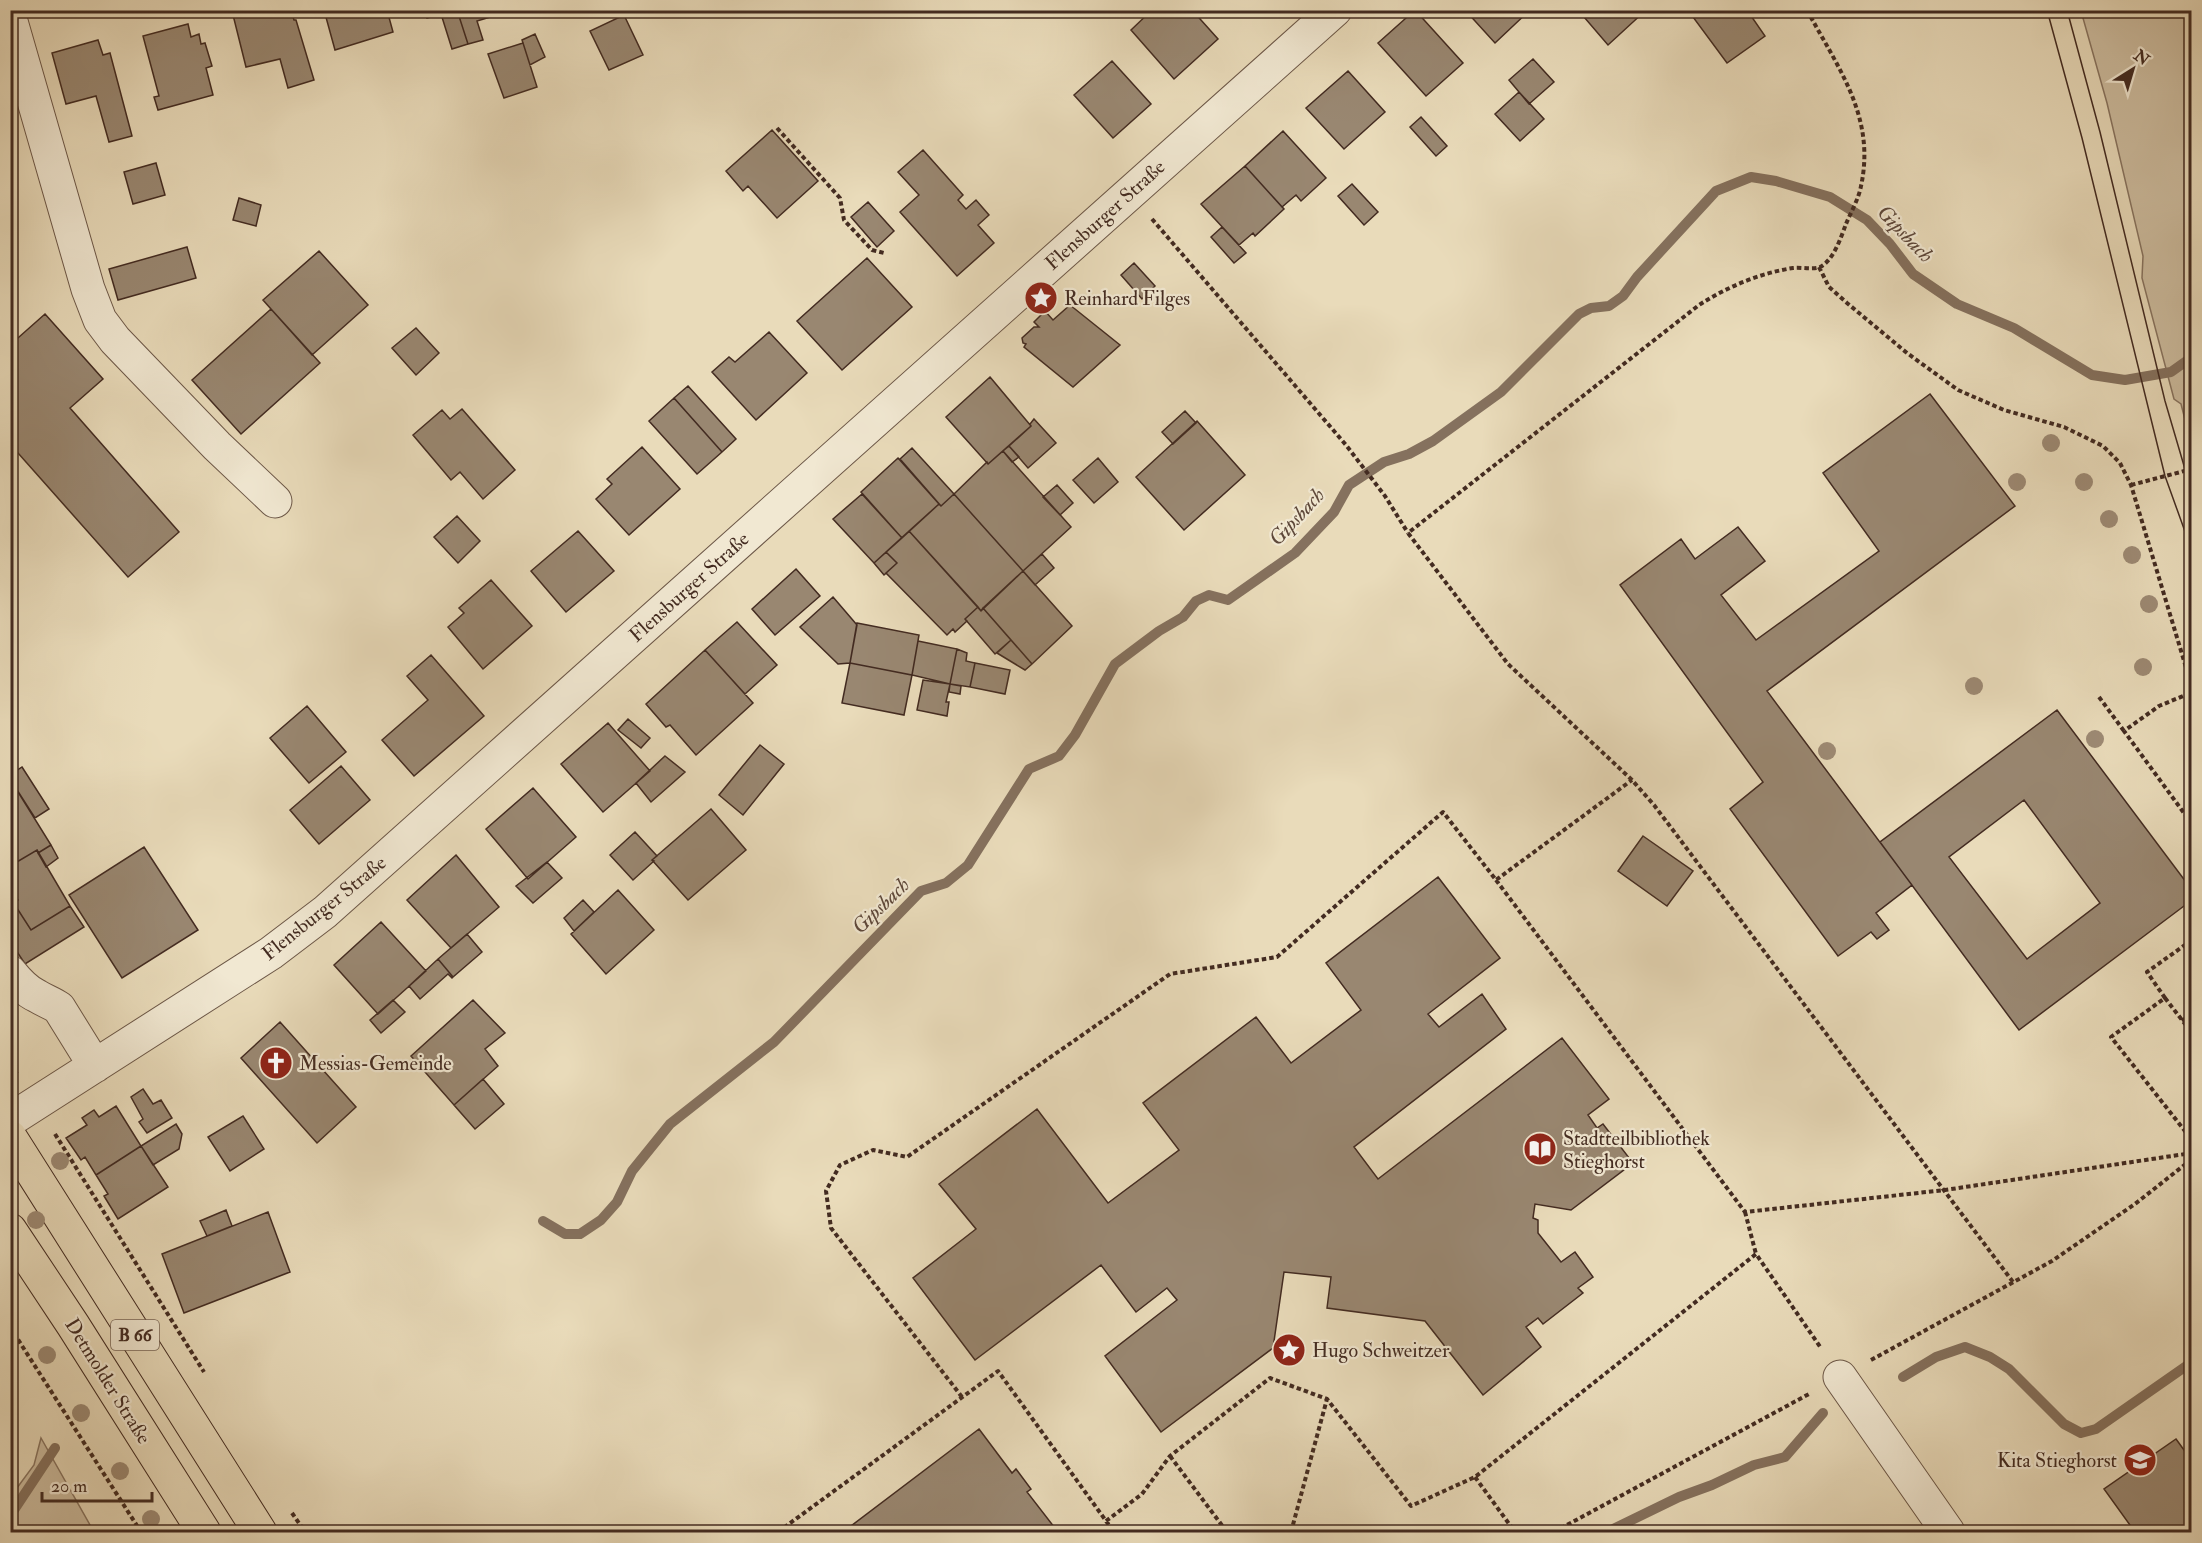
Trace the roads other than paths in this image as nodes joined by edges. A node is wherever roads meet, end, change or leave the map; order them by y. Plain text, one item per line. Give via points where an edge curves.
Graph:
1 (33, 10) edge
2 (1335, 10) edge
3 (10, 17) edge
4 (275, 501) dead end
5 (10, 972) edge
6 (95, 1066) junction
7 (23, 1112) edge
8 (10, 1137) edge
9 (10, 1230) edge
10 (1840, 1377) road end
11 (204, 1533) edge
12 (260, 1533) edge
13 (1948, 1533) edge

1 - 3 street
2 - 6 street, Flensburger Straße via 325,912 272,953
3 - 4 street via 99,320 193,422
5 - 6 street via 35,996 59,1008
6 - 7 street, Flensburger Straße
8 - 12 main road, B 66
9 - 11 main road, Detmolder Straße / B 66
10 - 13 street

